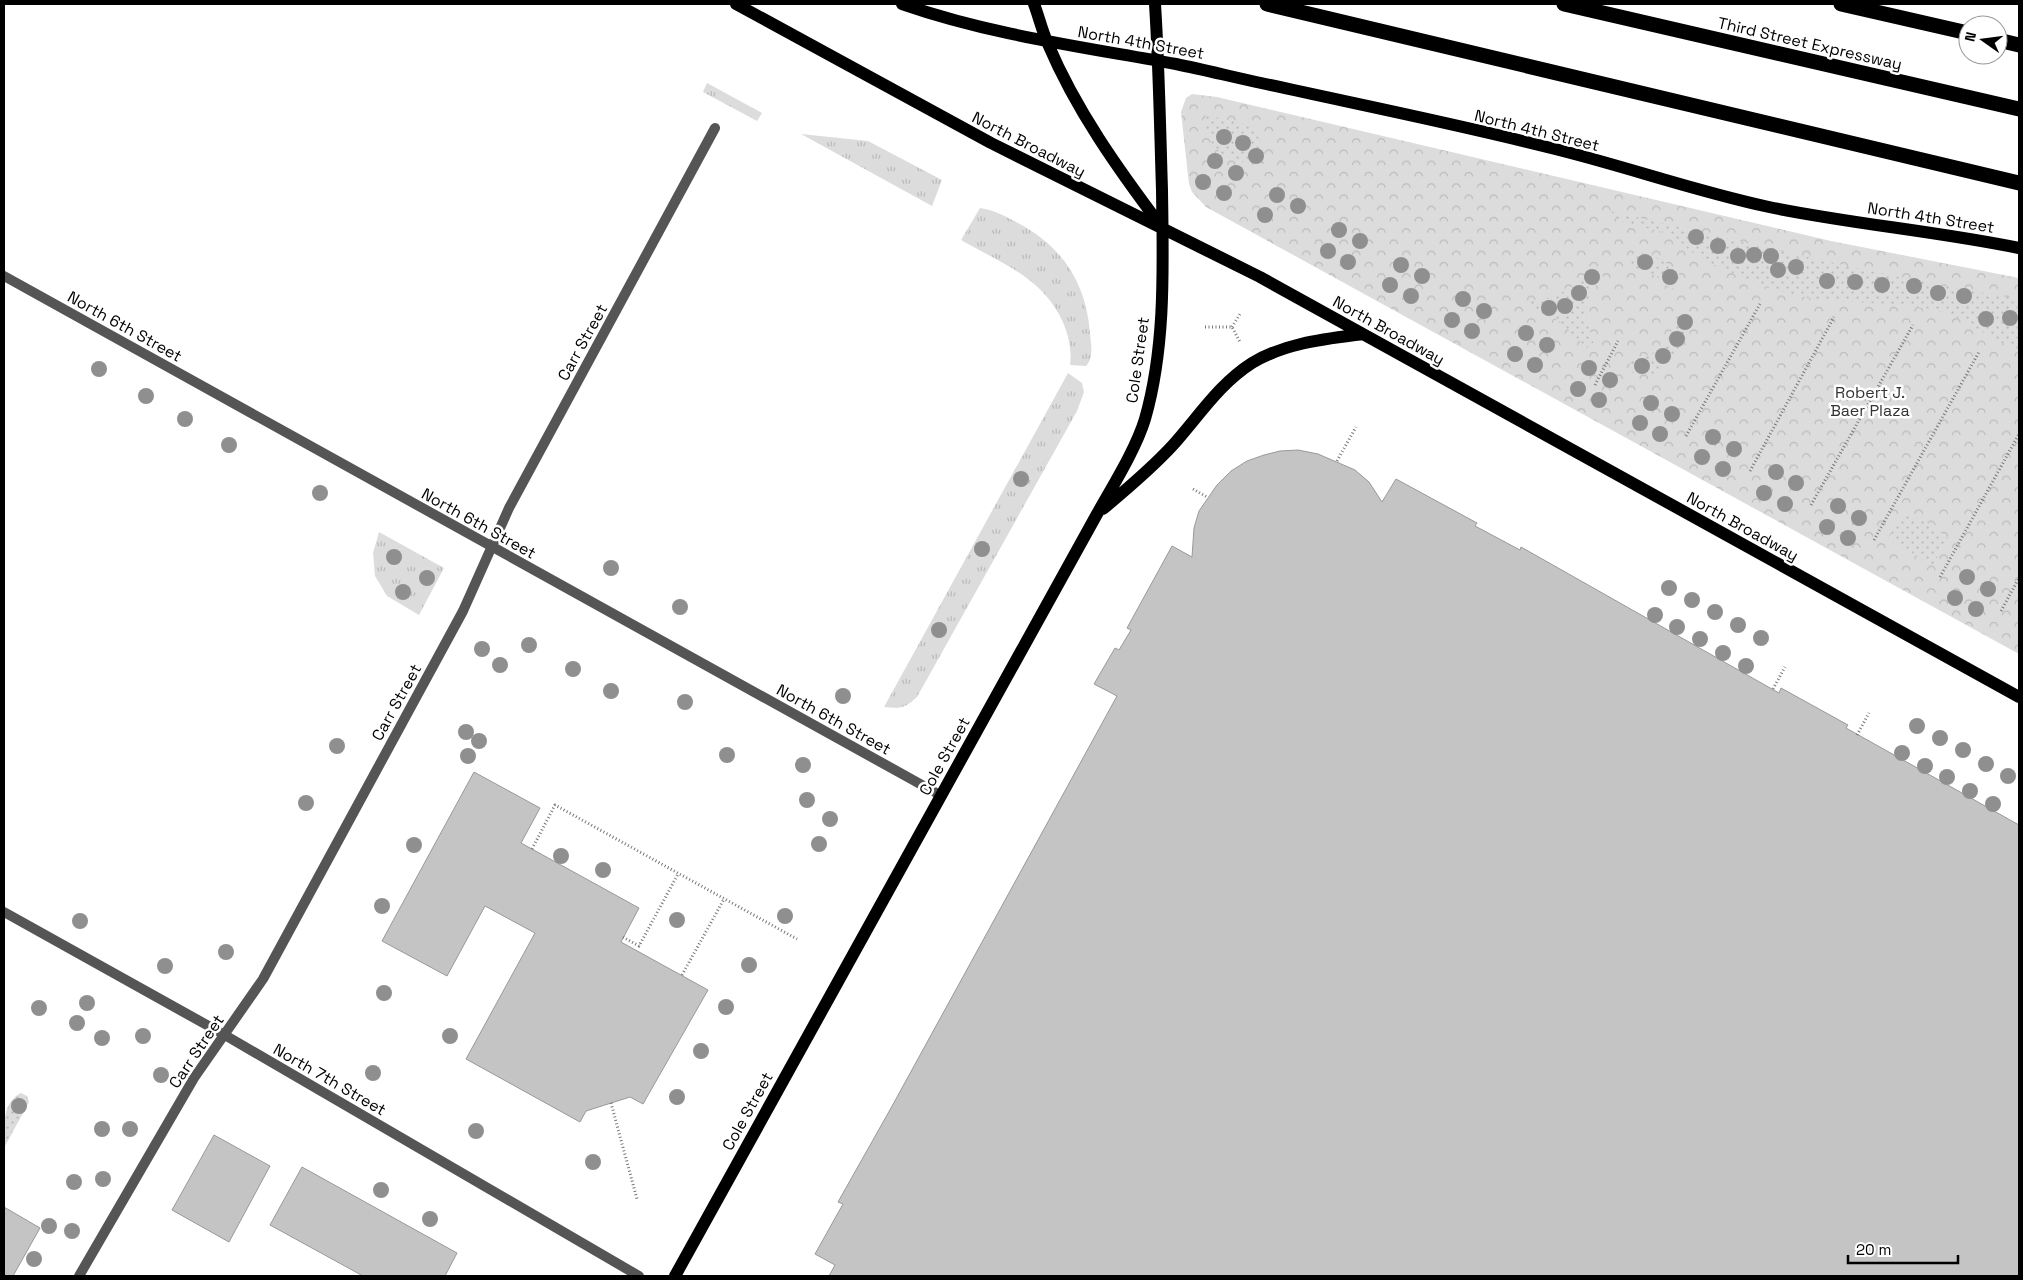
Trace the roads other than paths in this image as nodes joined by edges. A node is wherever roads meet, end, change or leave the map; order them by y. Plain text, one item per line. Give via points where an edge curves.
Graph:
1 (736, 4) edge
2 (902, 4) edge
3 (1034, 4) edge
4 (1155, 4) edge
5 (1267, 4) edge
6 (1564, 4) edge
7 (1841, 4) edge
8 (1958, 31) edge
9 (1047, 42) junction
10 (1158, 61) junction
11 (2019, 109) edge
12 (715, 128) dead end
13 (2019, 183) edge
14 (1162, 228) junction
15 (2019, 248) edge
16 (4, 276) edge
17 (1362, 334) junction
18 (1097, 514) junction
19 (491, 547) junction
20 (2019, 697) edge
21 (940, 795) junction
22 (4, 912) edge
23 (223, 1034) junction
24 (80, 1276) edge
25 (639, 1276) edge
26 (675, 1276) edge

1 - 14 main road, North Broadway via 991,143
2 - 9 main road via 982,28
3 - 9 main road
4 - 10 main road, Cole Street
5 - 13 highway
6 - 11 highway, Third Street Expressway
7 - 8 highway
9 - 10 main road, North 4th Street
9 - 14 main road via 1090,124
10 - 14 main road, Cole Street
10 - 15 main road, North 4th Street via 1548,147 1768,207
12 - 19 street, Carr Street via 509,508
14 - 17 main road, North Broadway
14 - 18 main road, Cole Street via 1161,312 1152,391 1144,422
16 - 19 street, North 6th Street
17 - 18 main road via 1297,345 1252,363 1221,387 1173,445
17 - 20 main road, North Broadway
18 - 21 main road, Cole Street
19 - 21 street, North 6th Street
19 - 23 street, Carr Street via 463,611 263,978
21 - 26 main road, Cole Street
22 - 23 street, North 7th Street
23 - 24 street, Carr Street via 194,1078
23 - 25 street, North 7th Street

